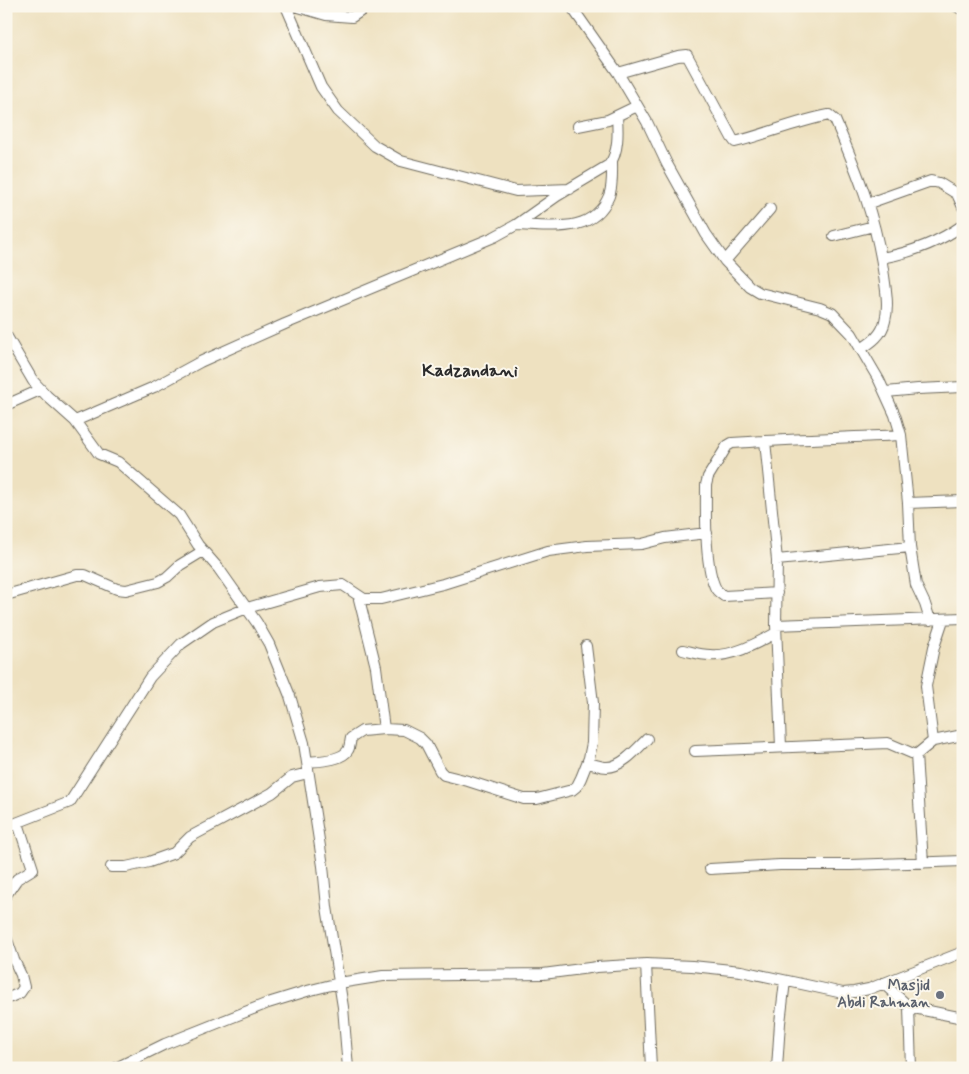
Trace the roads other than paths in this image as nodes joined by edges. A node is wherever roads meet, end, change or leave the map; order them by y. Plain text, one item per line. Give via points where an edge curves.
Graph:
1 (286, 6) edge
2 (295, 6) edge
3 (368, 6) edge
4 (571, 6) edge
5 (956, 6) edge
6 (963, 10) edge
7 (618, 74) junction
8 (637, 106) junction
9 (617, 116) junction
10 (578, 126) dead end
11 (612, 161) junction
12 (571, 189) junction
13 (869, 203) junction
14 (963, 207) edge
15 (770, 209) dead end
16 (516, 225) junction
17 (963, 225) edge
18 (874, 226) junction
19 (834, 236) dead end
20 (881, 258) junction
21 (725, 262) junction
22 (6, 335) edge
23 (861, 349) junction
24 (963, 387) edge
25 (40, 390) junction
26 (886, 392) junction
27 (6, 405) edge
28 (75, 421) junction
29 (901, 435) junction
30 (765, 441) junction
31 (963, 501) edge
32 (908, 503) junction
33 (707, 533) junction
34 (910, 547) junction
35 (203, 551) junction
36 (777, 560) junction
37 (776, 593) junction
38 (6, 595) edge
39 (358, 596) junction
40 (246, 608) junction
41 (963, 618) edge
42 (930, 620) junction
43 (943, 620) junction
44 (776, 629) junction
45 (586, 646) dead end
46 (683, 650) dead end
47 (384, 729) junction
48 (963, 735) edge
49 (647, 739) dead end
50 (933, 741) junction
51 (781, 747) junction
52 (695, 750) dead end
53 (916, 755) junction
54 (307, 762) junction
55 (587, 763) junction
56 (308, 774) junction
57 (18, 823) junction
58 (6, 827) edge
59 (963, 861) edge
60 (923, 863) junction
61 (111, 867) dead end
62 (710, 869) dead end
63 (6, 895) edge
64 (6, 937) edge
65 (963, 952) edge
66 (646, 964) junction
67 (785, 981) junction
68 (339, 983) junction
69 (883, 983) junction
70 (6, 1000) edge
71 (909, 1007) junction
72 (963, 1018) edge
73 (135, 1064) edge
74 (116, 1068) edge
75 (348, 1068) edge
76 (651, 1068) edge
77 (777, 1068) edge
78 (910, 1068) edge

1 - 12 street via 322,87 338,111 376,146 401,161 516,191
2 - 3 street via 339,17 352,17
4 - 7 street
5 - 6 street
7 - 8 street
7 - 13 street via 687,55 735,142 778,128 832,117
8 - 9 street
8 - 21 street via 706,234
9 - 10 street via 601,123
9 - 11 street via 618,134
11 - 12 street
11 - 16 street via 610,195 589,220 571,225
12 - 16 street
13 - 14 street via 931,181 957,194
13 - 18 street
15 - 21 street
16 - 28 street via 285,324
17 - 20 street via 907,253
18 - 19 street
18 - 20 street
20 - 23 street via 887,298 885,322 880,334
21 - 23 street via 760,293 832,313
22 - 25 street
23 - 26 street
24 - 26 street
25 - 27 street
25 - 28 street
26 - 29 street
28 - 35 street via 99,454 118,462 176,512
29 - 30 street
29 - 32 street
30 - 33 street via 732,443 724,451 706,485
30 - 36 street
31 - 32 street
32 - 34 street
33 - 37 street via 708,560 719,593 724,596
33 - 39 street via 642,544 548,551 381,600
34 - 36 street
34 - 42 street via 916,585
35 - 38 street via 158,582 126,590 77,575
35 - 40 street
36 - 37 street
37 - 44 street
39 - 40 street via 343,585 335,585
39 - 47 street via 376,667
40 - 54 street via 262,631 280,669 298,719
40 - 57 street via 194,634 159,666 70,802
41 - 43 street
42 - 43 street
42 - 44 street
43 - 50 street via 926,686
44 - 46 street via 746,648 725,654 711,656
44 - 51 street
45 - 55 street via 593,703 592,743
47 - 54 street via 355,734 343,755
47 - 55 street via 404,730 423,740 444,775 524,799 572,790
48 - 50 street
49 - 55 street via 633,754 611,766
50 - 53 street
51 - 52 street
51 - 53 street via 888,743
53 - 60 street
54 - 56 street
56 - 61 street via 292,776 276,791 190,837 174,853 149,862
56 - 68 street
57 - 58 street
57 - 63 street via 33,868 17,879
59 - 60 street
60 - 62 street
64 - 70 street via 24,987 20,993
65 - 69 street
66 - 67 street via 741,971
66 - 68 street via 543,974 382,976
66 - 76 street
67 - 69 street via 843,993
67 - 77 street
68 - 73 street via 251,1009 165,1044
68 - 75 street
69 - 71 street
71 - 72 street
71 - 78 street
73 - 74 street

